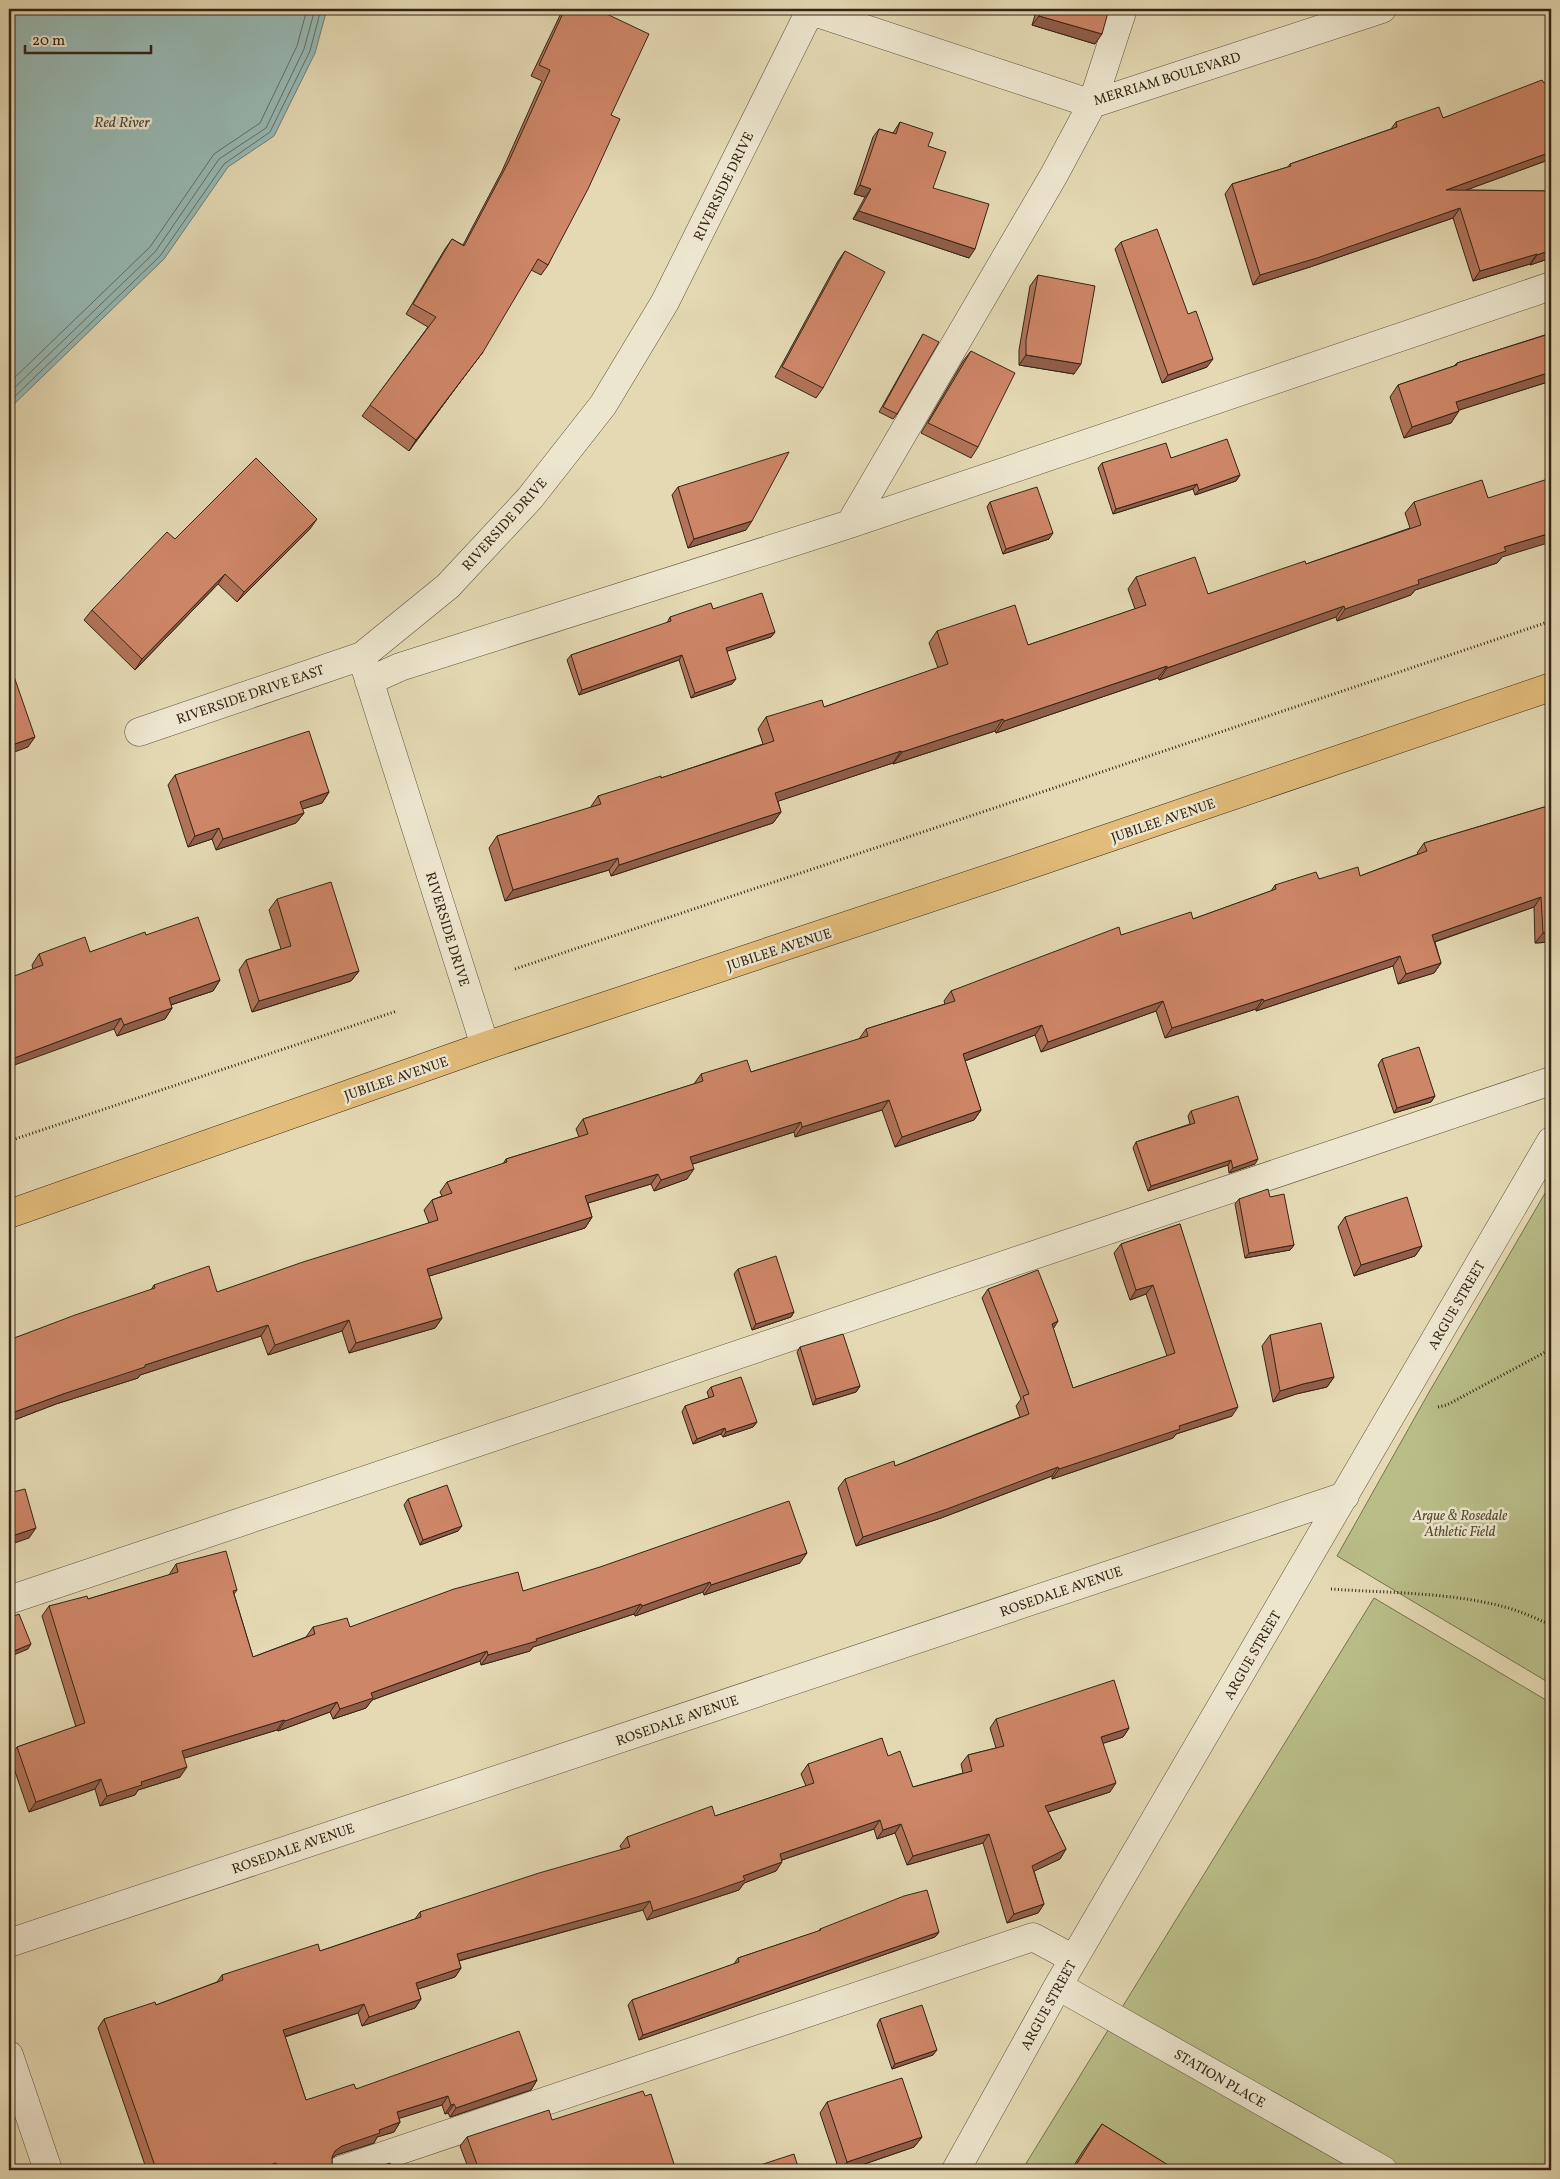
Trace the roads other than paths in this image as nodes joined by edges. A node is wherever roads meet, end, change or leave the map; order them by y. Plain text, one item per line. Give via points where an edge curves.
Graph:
1 (1123, 9) edge
2 (1382, 9) edge
3 (811, 10) edge
4 (1092, 104) junction
5 (1551, 286) edge
6 (850, 524) junction
7 (366, 669) junction
8 (1551, 687) edge
9 (139, 732) dead end
10 (485, 1046) junction
11 (1551, 1081) edge
12 (1551, 1141) edge
13 (9, 1214) edge
14 (1345, 1496) junction
15 (9, 1600) edge
16 (9, 1943) edge
17 (1074, 1959) junction
18 (1058, 1986) junction
19 (9, 2055) edge
20 (48, 2170) edge
21 (341, 2170) edge
22 (956, 2170) edge
23 (1382, 2170) edge

1 - 4 street
2 - 4 street, MERRIAM BOULEVARD
3 - 4 street, MERRIAM BOULEVARD
3 - 7 street, RIVERSIDE DRIVE via 665,302 603,405 530,498
4 - 6 street via 1054,175
5 - 6 street
6 - 7 street via 400,667
7 - 9 street, RIVERSIDE DRIVE EAST
7 - 10 street, RIVERSIDE DRIVE
8 - 10 main road, JUBILEE AVENUE
10 - 13 main road, JUBILEE AVENUE
11 - 15 street
12 - 14 street, ARGUE STREET
14 - 16 street, ROSEDALE AVENUE
14 - 17 street, ARGUE STREET
17 - 18 street, ARGUE STREET
17 - 21 street via 1033,1937
18 - 22 street, ARGUE STREET
18 - 23 street, STATION PLACE
19 - 20 street

